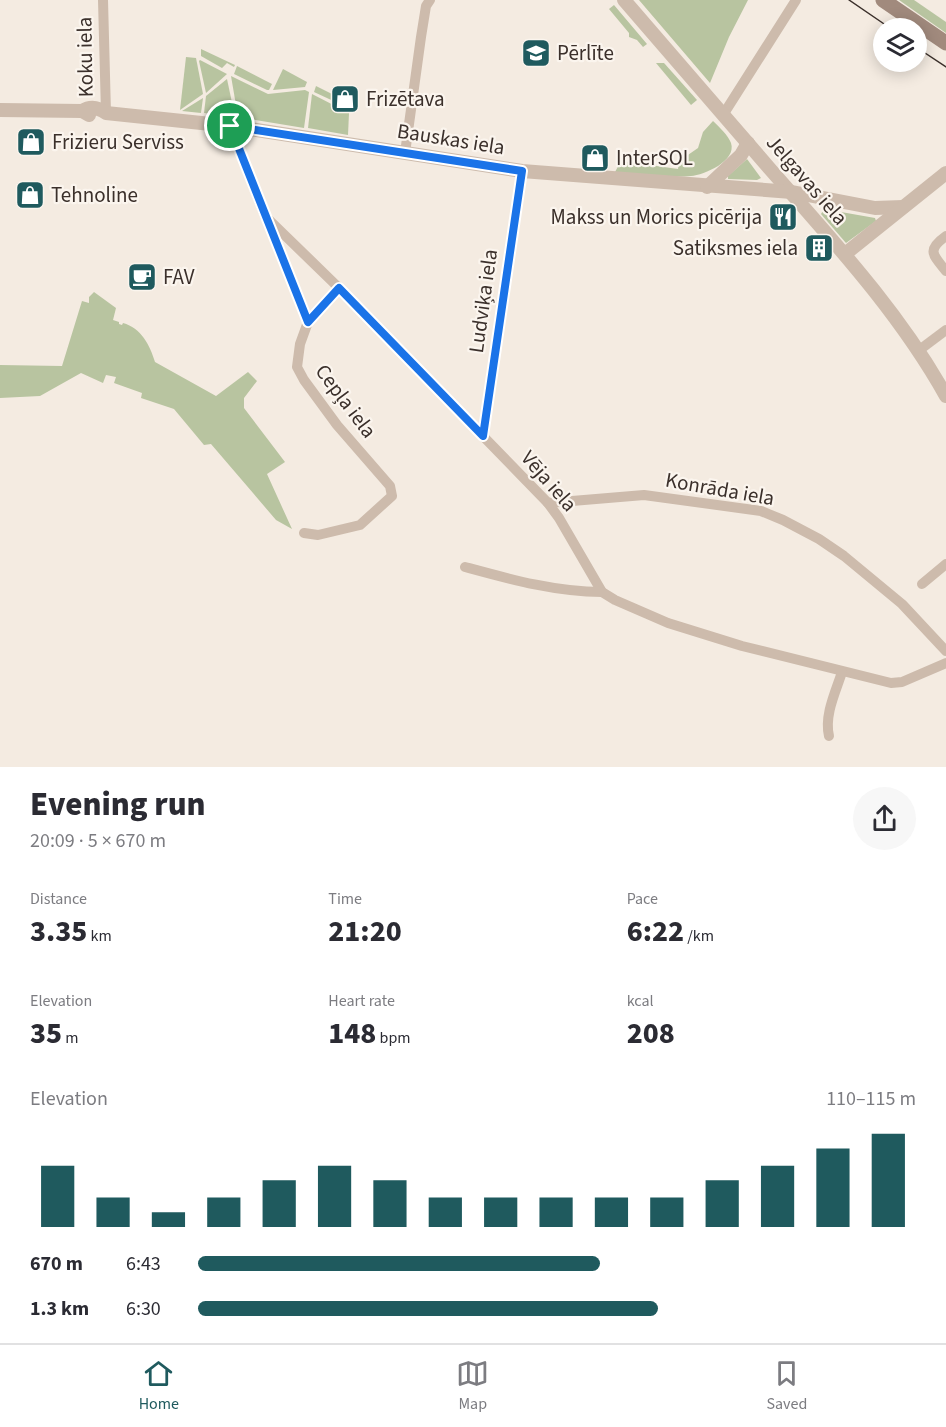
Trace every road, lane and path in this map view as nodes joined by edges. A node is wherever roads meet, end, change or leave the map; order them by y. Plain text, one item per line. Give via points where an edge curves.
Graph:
1 (103, 0) edge
2 (429, 0) edge
3 (624, 0) edge
4 (796, 0) edge
5 (883, 0) edge
6 (946, 44) edge
7 (0, 110) edge
8 (106, 113) junction
9 (723, 115) junction
10 (230, 126) junction
11 (748, 143) junction
12 (405, 153) junction
13 (522, 171) junction
14 (946, 173) edge
15 (707, 187) junction
16 (792, 192) junction
17 (903, 207) junction
18 (265, 216) junction
19 (946, 236) edge
20 (845, 254) junction
21 (946, 271) edge
22 (339, 288) junction
23 (308, 322) junction
24 (942, 333) edge
25 (946, 346) edge
26 (918, 351) junction
27 (946, 396) edge
28 (483, 436) junction
29 (548, 503) junction
30 (304, 533) dead end
31 (946, 564) edge
32 (465, 567) dead end
33 (922, 584) dead end
34 (602, 592) junction
35 (946, 651) edge
36 (946, 663) edge
37 (842, 672) junction
38 (829, 736) dead end

1 - 8 street, Koku iela
2 - 12 street
3 - 9 street, Jelgavas iela
4 - 9 street
5 - 6 main road
7 - 8 street, Bauskas iela via 82,111 100,116
8 - 10 street, Bauskas iela
9 - 11 street, Jelgavas iela
10 - 12 street, Bauskas iela
10 - 18 street, Vēja iela
11 - 15 street via 741,155
11 - 16 street, Jelgavas iela
12 - 13 street, Bauskas iela
13 - 15 street, Bauskas iela
13 - 28 street, Ludviķa iela
14 - 17 street
15 - 16 street, Bauskas iela
16 - 17 street via 875,208
16 - 20 street, Jelgavas iela
17 - 20 street
18 - 22 street, Vēja iela
18 - 23 street
19 - 21 street via 933,249 934,257
20 - 26 street, Jelgavas iela
22 - 23 street, Cepļa iela
22 - 28 street, Vēja iela
23 - 30 street, Cepļa iela via 297,368 337,425 390,486 392,495 360,525 318,535
24 - 25 street
24 - 26 street
26 - 27 street, Jelgavas iela
28 - 29 street, Vēja iela
29 - 34 street, Vēja iela
29 - 35 street, Konrāda iela via 644,495 761,511 810,534 844,556 902,604
31 - 33 street
32 - 34 street via 523,582
34 - 37 street via 668,623
36 - 37 street via 898,683
37 - 38 street via 829,717

